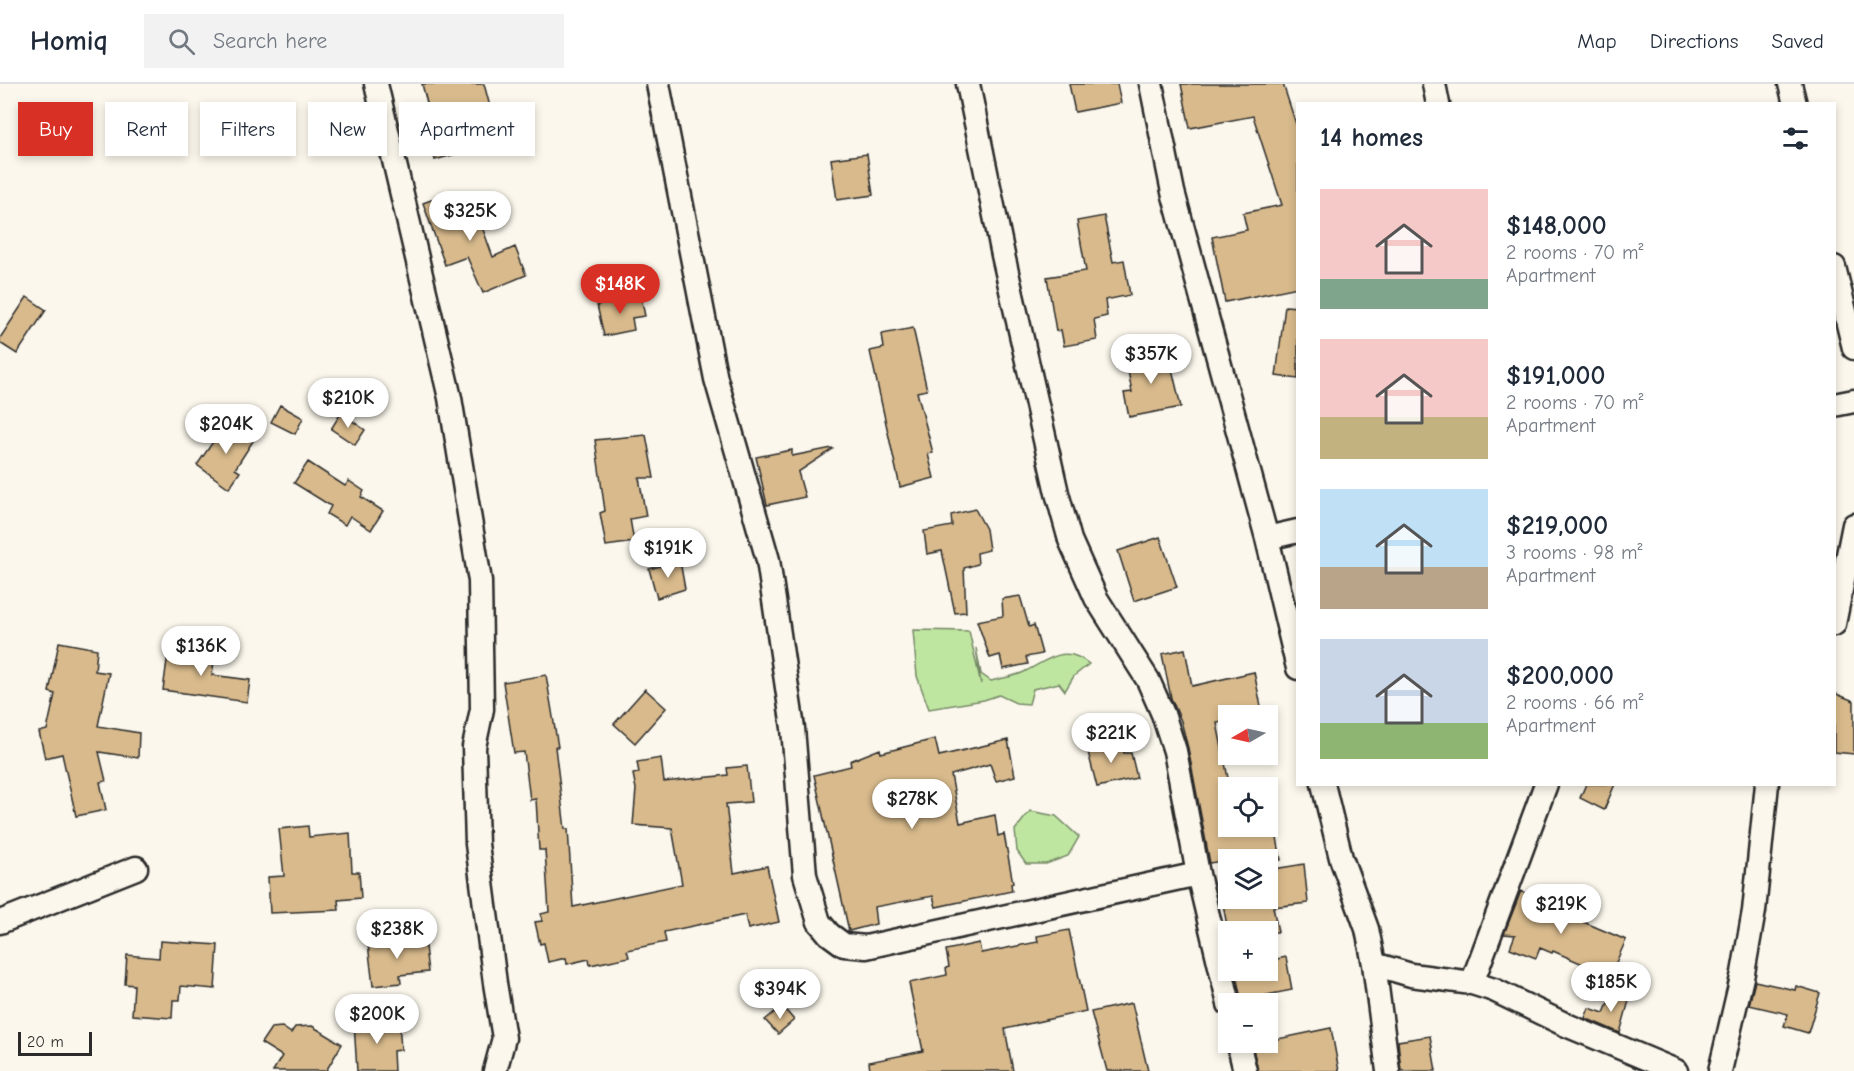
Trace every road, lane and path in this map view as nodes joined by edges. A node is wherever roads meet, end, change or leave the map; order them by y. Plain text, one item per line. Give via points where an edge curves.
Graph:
1 (376, 84) edge
2 (658, 84) edge
3 (968, 84) edge
4 (1151, 84) edge
5 (1434, 84) edge
6 (1790, 84) edge
7 (1438, 102) edge
8 (1794, 102) edge
9 (1836, 275) edge
10 (1854, 348) edge
11 (1854, 401) edge
12 (1836, 405) edge
13 (1854, 525) edge
14 (1296, 531) edge
15 (1267, 538) junction
16 (1836, 614) edge
17 (1296, 660) edge
18 (1323, 786) edge
19 (1545, 786) edge
20 (1767, 786) edge
21 (136, 868) dead end
22 (1198, 874) junction
23 (0, 922) edge
24 (1374, 964) junction
25 (1472, 983) junction
26 (1226, 993) edge
27 (1241, 1053) edge
28 (495, 1071) edge
29 (1245, 1071) edge
30 (1388, 1071) edge
31 (1676, 1071) edge
32 (1720, 1071) edge

1 - 28 street via 450,398 480,581 482,709 474,758 477,844 504,1038
2 - 22 street via 716,379 768,560 793,728 805,875 819,922 844,945 866,947
3 - 22 street via 1067,530 1096,598 1148,680 1163,714 1175,751
4 - 15 street via 1173,192
5 - 7 street
6 - 8 street
9 - 10 street
11 - 12 street
13 - 16 street
14 - 15 street
15 - 17 street
18 - 24 street
19 - 25 street
20 - 32 street via 1749,942
21 - 23 street
22 - 26 street
24 - 25 street via 1411,975
24 - 30 street
25 - 31 street
27 - 29 street

